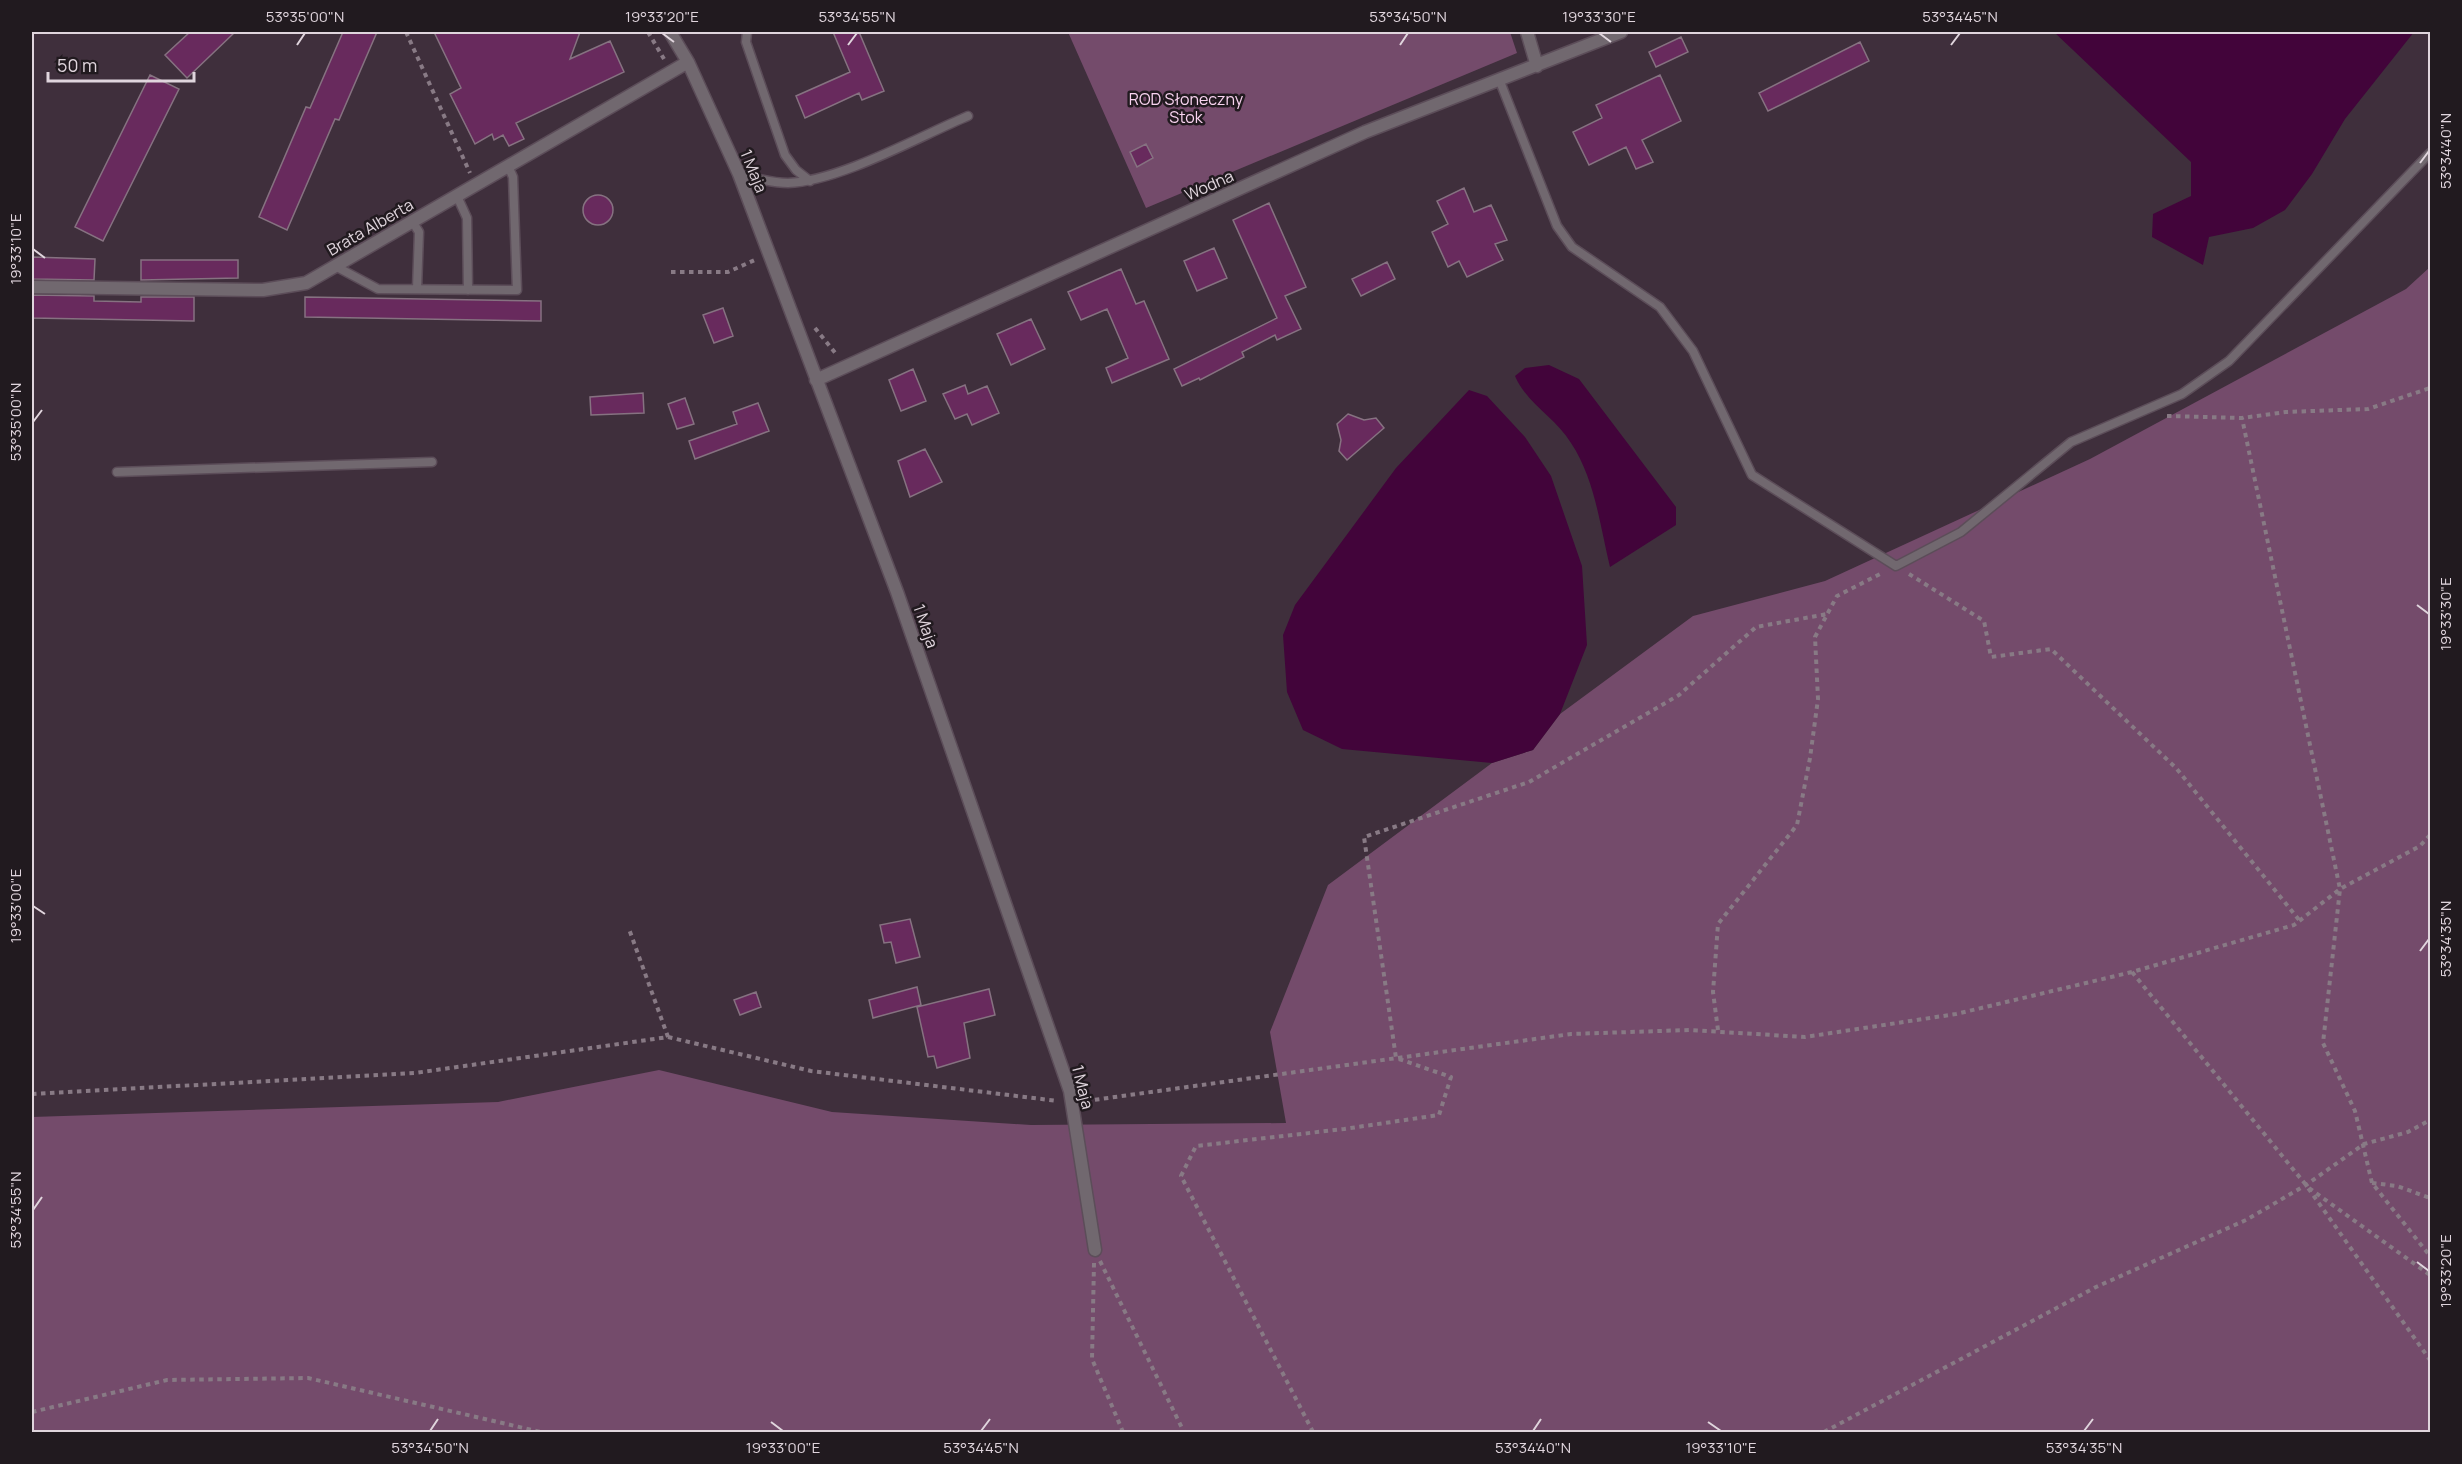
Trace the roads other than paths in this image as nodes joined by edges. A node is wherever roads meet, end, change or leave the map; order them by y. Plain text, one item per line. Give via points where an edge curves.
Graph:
1 (670, 32) edge
2 (747, 32) edge
3 (1527, 32) edge
4 (1621, 32) edge
5 (688, 62) junction
6 (1537, 66) junction
7 (1499, 79) junction
8 (968, 116) dead end
9 (2430, 153) edge
10 (508, 166) junction
11 (739, 174) junction
12 (810, 181) junction
13 (456, 196) junction
14 (412, 221) junction
15 (335, 266) junction
16 (32, 287) edge
17 (417, 290) junction
18 (468, 290) junction
19 (816, 380) junction
20 (432, 462) dead end
21 (117, 472) dead end
22 (1095, 1250) road end

1 - 5 street, 1 Maja
2 - 12 lane via 746,42 785,155
3 - 6 street
4 - 6 street, Wodna
5 - 10 street, Brata Alberta
5 - 11 street, 1 Maja
6 - 7 street, Wodna
7 - 9 lane via 1557,226 1572,247 1660,307 1693,351 1752,475 1896,566 1961,532 2072,442 2182,394 2229,361
7 - 19 street, Wodna via 1365,132
8 - 12 lane
10 - 13 street, Brata Alberta
10 - 18 lane via 513,177 517,290
11 - 12 lane via 762,181
11 - 19 street, 1 Maja
13 - 14 street, Brata Alberta
13 - 18 lane via 467,218
14 - 15 street, Brata Alberta
14 - 17 lane via 419,232
15 - 16 street, Brata Alberta via 306,283 263,290
15 - 17 lane via 378,289
17 - 18 lane
19 - 22 street, 1 Maja via 897,592 1070,1091
20 - 21 lane

